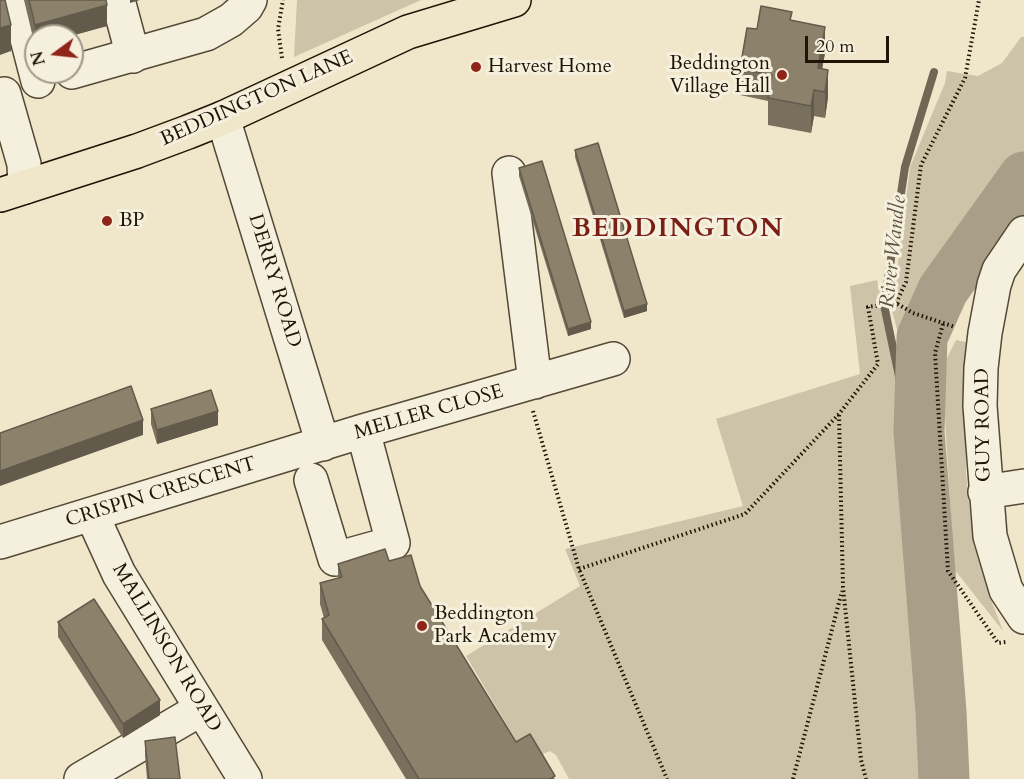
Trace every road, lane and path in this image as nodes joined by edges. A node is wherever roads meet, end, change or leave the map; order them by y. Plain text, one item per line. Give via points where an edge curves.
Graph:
1 (16, 0) edge
2 (118, 0) edge
3 (250, 0) edge
4 (283, 0) edge
5 (514, 0) edge
6 (979, 0) edge
7 (24, 29) edge
8 (133, 56) junction
9 (283, 66) dead end
10 (84, 69) edge
11 (30, 84) edge
12 (2, 95) edge
13 (223, 118) junction
14 (509, 173) dead end
15 (13, 191) edge
16 (1024, 233) edge
17 (896, 303) junction
18 (943, 324) dead end
19 (614, 359) dead end
20 (530, 383) junction
21 (839, 414) junction
22 (363, 431) junction
23 (323, 444) junction
24 (311, 480) dead end
25 (1024, 486) edge
26 (985, 492) junction
27 (92, 515) junction
28 (0, 542) edge
29 (579, 569) junction
30 (843, 587) junction
31 (1024, 617) edge
32 (201, 710) junction
33 (81, 779) edge
34 (245, 779) edge
35 (667, 779) edge
36 (793, 779) edge
37 (866, 779) edge

1 - 7 street
2 - 8 street
3 - 8 street via 231,20 206,34
4 - 9 path via 278,29
5 - 13 main road, BEDDINGTON LANE via 408,32
6 - 17 path via 965,78 921,165 906,282
8 - 10 street
11 - 12 street
12 - 15 street via 24,164
13 - 15 main road, BEDDINGTON LANE
13 - 23 street, DERRY ROAD
14 - 20 street
16 - 26 street, GUY ROAD via 999,270 985,333 980,406
17 - 18 path
17 - 21 path via 868,307 878,364
19 - 20 street, MELLER CLOSE
20 - 22 street, MELLER CLOSE
20 - 29 path
21 - 29 path via 745,514
21 - 30 path
22 - 23 street, MELLER CLOSE
22 - 24 street via 393,543 335,559
23 - 27 street, CRISPIN CRESCENT
25 - 26 street
26 - 31 street, GUY ROAD via 997,562 1006,590
27 - 28 street, CRISPIN CRESCENT
27 - 32 street, MALLINSON ROAD via 119,574
29 - 35 path
30 - 36 path
30 - 37 path
32 - 33 street
32 - 34 street, MALLINSON ROAD

